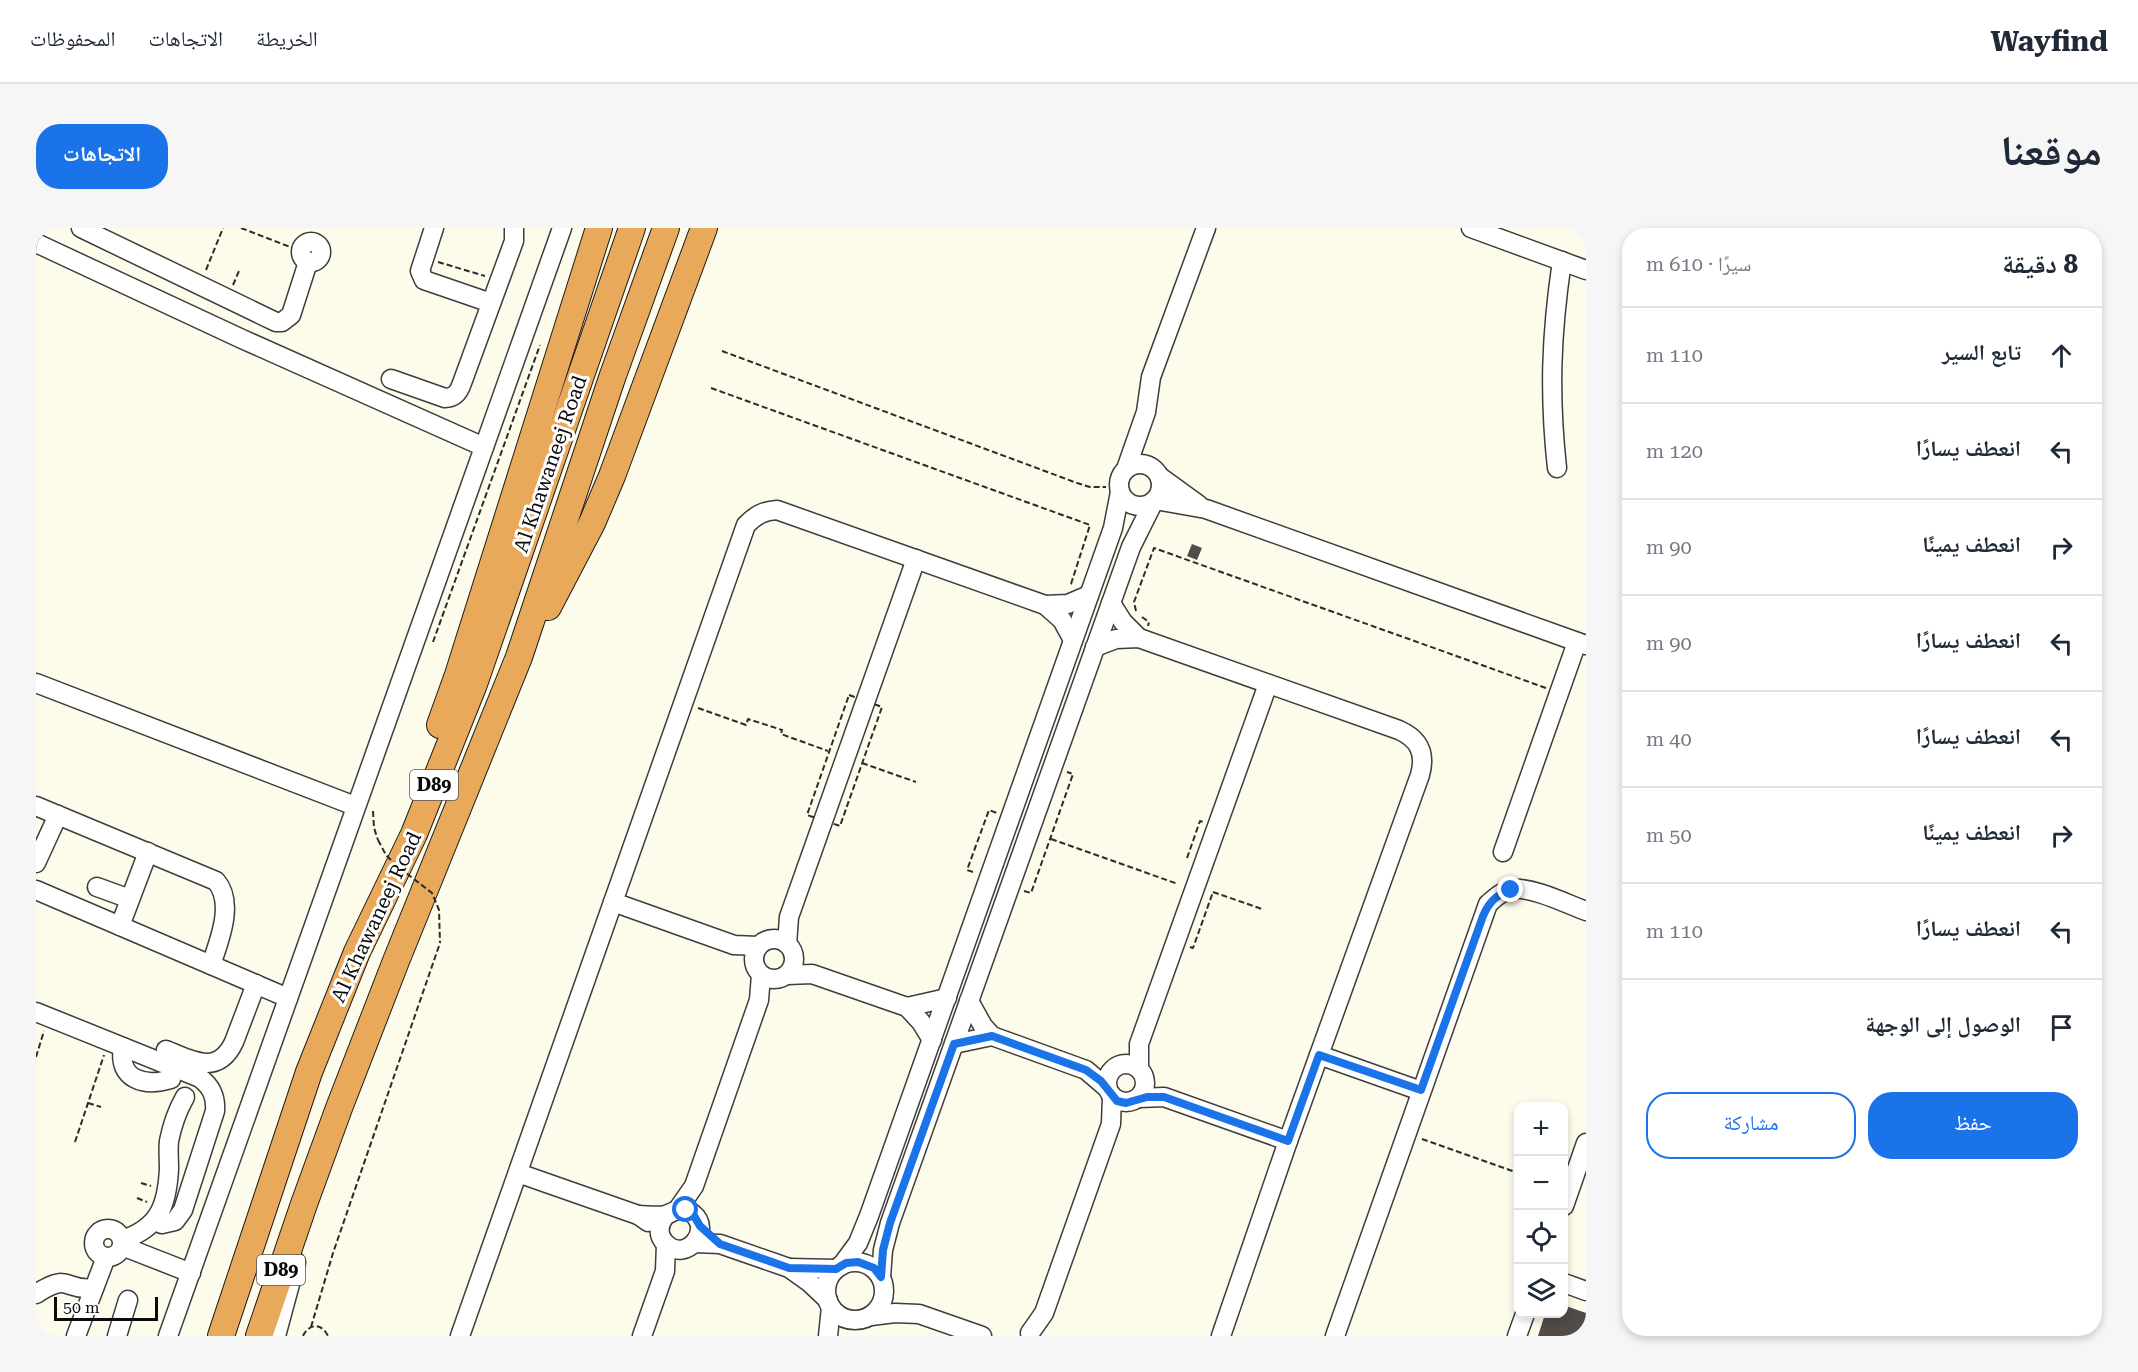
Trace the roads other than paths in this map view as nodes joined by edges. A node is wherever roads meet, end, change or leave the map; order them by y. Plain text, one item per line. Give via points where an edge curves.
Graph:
1 (81, 228) edge
2 (434, 228) edge
3 (514, 228) edge
4 (562, 228) edge
5 (599, 228) edge
6 (632, 228) edge
7 (666, 228) edge
8 (704, 228) edge
9 (1206, 228) edge
10 (1471, 228) edge
11 (36, 243) edge
12 (311, 246) edge
13 (1562, 261) junction
14 (1586, 270) edge
15 (491, 303) junction
16 (391, 379) dead end
17 (484, 447) junction
18 (1557, 468) dead end
19 (1159, 476) junction
20 (1122, 482) junction
21 (1154, 501) junction
22 (1206, 509) junction
23 (916, 559) junction
24 (1089, 595) junction
25 (1111, 603) junction
26 (1045, 605) junction
27 (1141, 639) junction
28 (1073, 640) junction
29 (1582, 644) edge
30 (1095, 647) junction
31 (519, 657) junction
32 (36, 683) edge
33 (1268, 684) junction
34 (364, 805) junction
35 (36, 806) edge
36 (58, 815) junction
37 (414, 834) junction
38 (148, 852) junction
39 (1503, 852) dead end
40 (36, 863) edge
41 (97, 887) dead end
42 (36, 890) edge
43 (130, 899) junction
44 (613, 902) junction
45 (1586, 911) edge
46 (120, 926) junction
47 (774, 959) junction
48 (210, 965) junction
49 (256, 984) junction
50 (288, 998) junction
51 (947, 998) junction
52 (36, 999) edge
53 (969, 1001) junction
54 (907, 1007) junction
55 (42, 1015) edge
56 (992, 1036) junction
57 (932, 1040) junction
58 (116, 1044) junction
59 (954, 1044) junction
60 (1319, 1055) junction
61 (1086, 1070) junction
62 (170, 1072) junction
63 (1131, 1081) junction
64 (1421, 1090) junction
65 (1110, 1092) junction
66 (214, 1095) junction
67 (185, 1097) junction
68 (1111, 1124) junction
69 (1288, 1141) junction
70 (1586, 1143) edge
71 (518, 1173) junction
72 (1568, 1192) edge
73 (304, 1204) junction
74 (155, 1221) junction
75 (680, 1229) junction
76 (122, 1243) junction
77 (106, 1257) junction
78 (839, 1267) junction
79 (789, 1268) junction
80 (191, 1273) junction
81 (882, 1279) junction
82 (1568, 1285) edge
83 (94, 1288) junction
84 (1586, 1291) edge
85 (36, 1294) edge
86 (128, 1300) dead end
87 (829, 1304) junction
88 (919, 1314) junction
89 (869, 1317) junction
90 (1524, 1318) edge
91 (1034, 1335) edge
92 (76, 1336) edge
93 (117, 1336) edge
94 (168, 1336) edge
95 (221, 1336) edge
96 (259, 1336) edge
97 (276, 1336) edge
98 (460, 1336) edge
99 (642, 1336) edge
100 (828, 1336) edge
101 (855, 1336) edge
102 (982, 1336) edge
103 (1221, 1336) edge
104 (1335, 1336) edge
105 (1517, 1336) edge

1 - 12 street via 282,322 291,315
2 - 15 street via 420,271 424,280
3 - 15 street via 514,241
4 - 17 street
5 - 37 highway via 458,675 426,762
6 - 37 highway, Al Khawaneej Road / D89 via 474,684
7 - 31 highway, Al Khawaneej Road / D89
8 - 31 highway via 592,523
9 - 20 street via 1151,377 1146,412
10 - 13 street
11 - 17 street
13 - 14 street
13 - 18 street via 1551,364
15 - 16 street via 457,394 445,398
17 - 34 street
19 - 20 street via 1148,466 1140,465
19 - 21 street via 1160,489
19 - 22 street
20 - 21 street via 1124,499 1130,504 1147,505
20 - 24 street via 1113,528
21 - 22 street
21 - 25 street via 1131,547
22 - 29 street
23 - 26 street
23 - 44 street via 777,510 754,516 746,525
23 - 47 street
24 - 26 street via 1068,604
24 - 28 street
25 - 27 street via 1122,622
25 - 30 street
26 - 28 street via 1062,620
27 - 30 street via 1116,639
27 - 33 street
28 - 51 street
29 - 39 street via 1560,692
30 - 53 street
31 - 73 highway, Al Khawaneej Road / D89 via 396,961
32 - 34 street
33 - 60 street via 1409,735 1422,753 1420,775
33 - 63 street via 1187,885
34 - 50 street
35 - 36 street
36 - 38 street
36 - 40 street
37 - 95 highway, Al Khawaneej Road / D89 via 357,952 309,1072
38 - 43 street
38 - 48 street via 222,888 222,926
41 - 43 street
42 - 46 street
43 - 46 street
44 - 47 street
44 - 71 street
45 - 64 street via 1524,889 1498,894 1488,904
46 - 48 street
47 - 54 street
47 - 75 street
48 - 49 street
49 - 50 street
49 - 52 street via 230,1051 224,1058 206,1064
50 - 80 street
51 - 54 street
51 - 57 street
53 - 56 street
53 - 59 street
54 - 57 street
55 - 58 street
56 - 59 street
56 - 61 street
57 - 78 street via 864,1230
58 - 62 street
58 - 62 street via 122,1062 134,1078 153,1083
59 - 81 street via 890,1223 883,1250
60 - 64 street
60 - 69 street
61 - 63 street
61 - 65 street
62 - 66 street via 200,1078
62 - 67 street via 178,1092
63 - 65 street via 1121,1102
63 - 65 street via 1108,1076
63 - 68 street
63 - 69 street via 1164,1097
64 - 104 street
65 - 68 street
66 - 67 street
66 - 74 street via 215,1112 183,1210 175,1221
67 - 74 street via 172,1128 167,1186
68 - 91 street
69 - 103 street
70 - 72 street
71 - 75 street
71 - 98 street
73 - 96 highway, Al Khawaneej Road / D89
73 - 97 street via 301,1242
74 - 76 street
75 - 79 street
75 - 99 street
76 - 77 street via 116,1254
76 - 77 street via 112,1229 98,1233 95,1247
76 - 80 street
77 - 83 street
78 - 79 street
78 - 81 street via 864,1263
78 - 87 street via 826,1287
79 - 87 street
80 - 94 street
81 - 88 street
81 - 89 street via 883,1300
82 - 84 street
83 - 85 street via 55,1283
83 - 92 street
86 - 93 street
87 - 89 street via 847,1319
87 - 100 street
88 - 89 street
88 - 102 street
89 - 101 street
90 - 105 street

